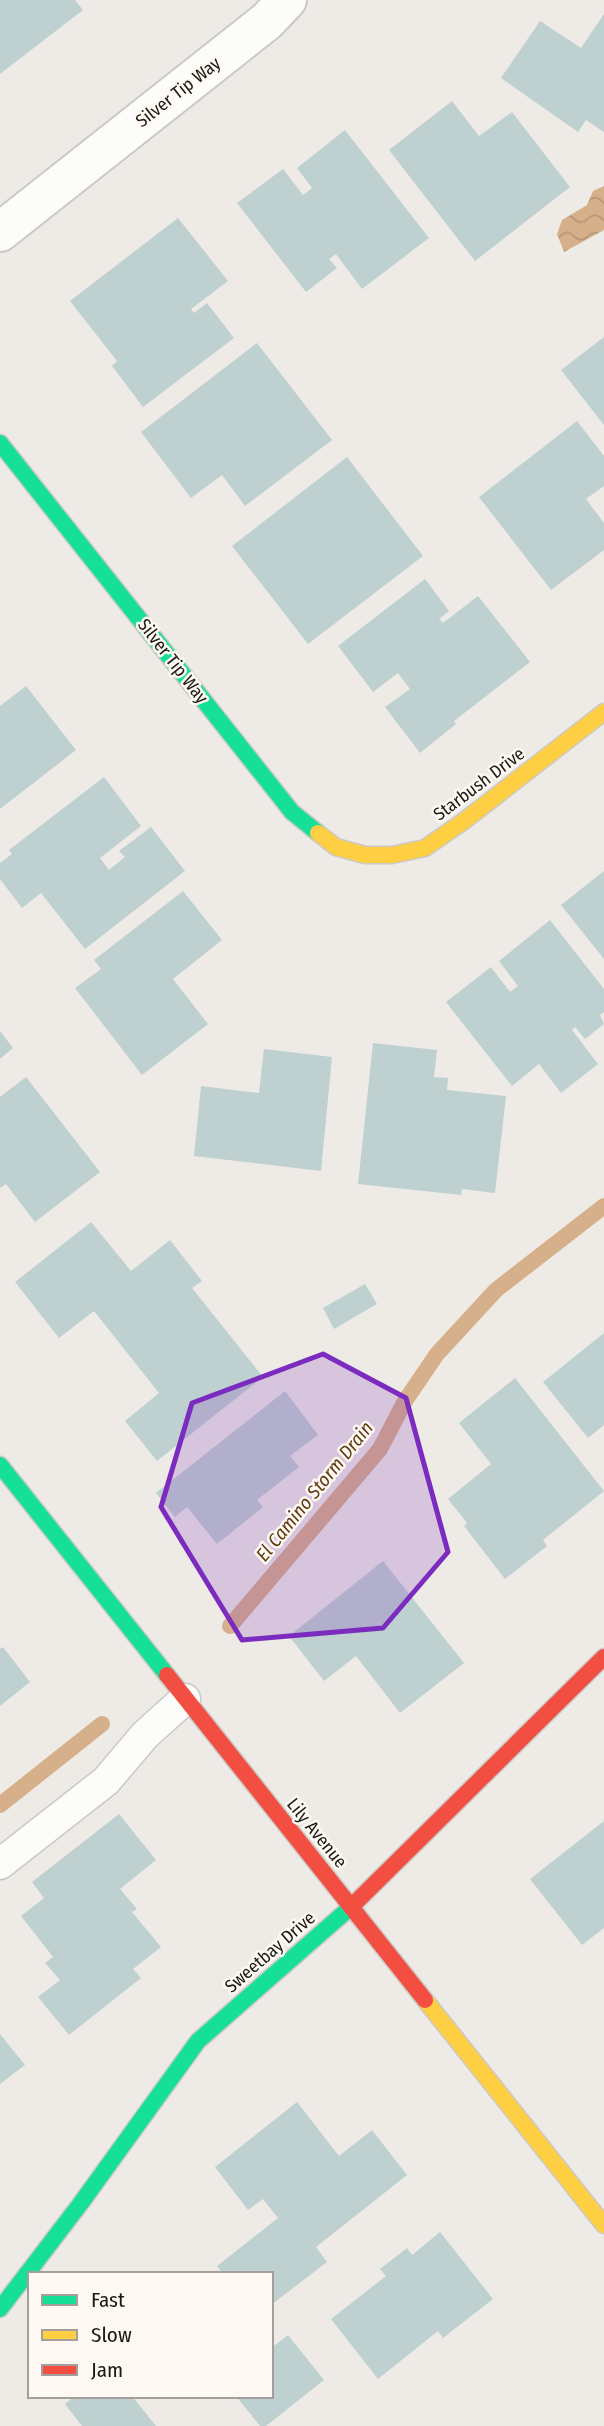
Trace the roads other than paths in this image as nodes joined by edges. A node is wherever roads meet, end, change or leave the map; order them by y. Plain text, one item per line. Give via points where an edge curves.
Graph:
1 (287, 0) edge
2 (0, 232) edge
3 (0, 443) edge
4 (604, 712) edge
5 (365, 855) joint
6 (0, 1465) edge
7 (604, 1657) edge
8 (185, 1699) junction
9 (0, 1864) edge
10 (351, 1907) junction
11 (604, 2225) edge
12 (28, 2272) edge
13 (28, 2272) edge
14 (0, 2309) edge

1 - 2 street, Silver Tip Way via 267,21
3 - 5 street, Silver Tip Way via 292,812 336,847
4 - 5 street, Starbush Drive via 425,848
6 - 8 street, Lily Avenue
7 - 10 street, Sweetbay Drive
8 - 9 lane via 145,1735 106,1781
8 - 10 street, Lily Avenue
10 - 11 street, Lily Avenue
10 - 12 street, Sweetbay Drive via 198,2040
13 - 14 street, Sweetbay Drive

